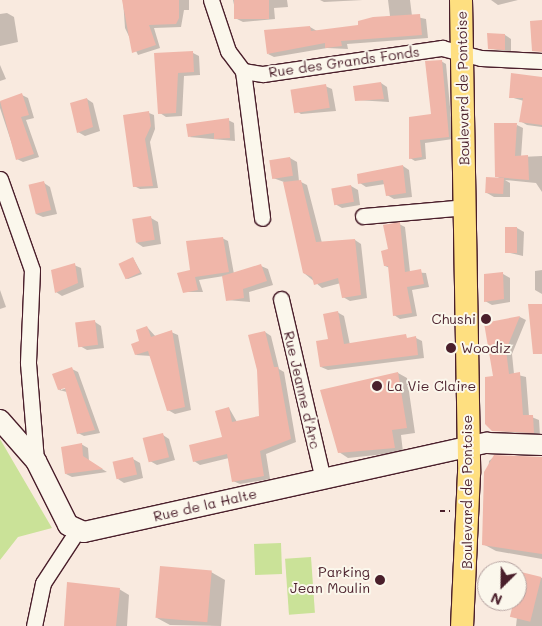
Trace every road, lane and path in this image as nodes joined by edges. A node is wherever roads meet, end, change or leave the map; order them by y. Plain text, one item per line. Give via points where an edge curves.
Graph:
1 (211, 0) edge
2 (461, 0) edge
3 (463, 54) junction
4 (542, 61) edge
5 (243, 71) junction
6 (0, 180) edge
7 (465, 207) junction
8 (363, 216) dead end
9 (262, 218) dead end
10 (281, 299) dead end
11 (0, 420) edge
12 (542, 445) edge
13 (467, 450) junction
14 (36, 461) junction
15 (323, 480) junction
16 (440, 511) dead end
17 (445, 511) dead end
18 (77, 531) junction
19 (34, 626) edge
20 (462, 626) edge

1 - 5 street via 228,51
2 - 3 main road, Boulevard de Pontoise
3 - 4 street, Rue des Grands Fonds
3 - 5 street, Rue des Grands Fonds via 442,48 263,74
3 - 7 main road, Boulevard de Pontoise
5 - 9 street
6 - 14 street via 32,270 28,363
7 - 8 street
7 - 13 main road, Boulevard de Pontoise
10 - 15 street, Rue Jeanne d'Arc
11 - 14 street
12 - 13 street, Rue de la Halte via 486,444
13 - 15 street, Rue de la Halte
13 - 20 main road, Boulevard de Pontoise via 469,550
14 - 18 street via 63,519
15 - 18 street, Rue de la Halte
16 - 17 path
18 - 19 street via 43,583

